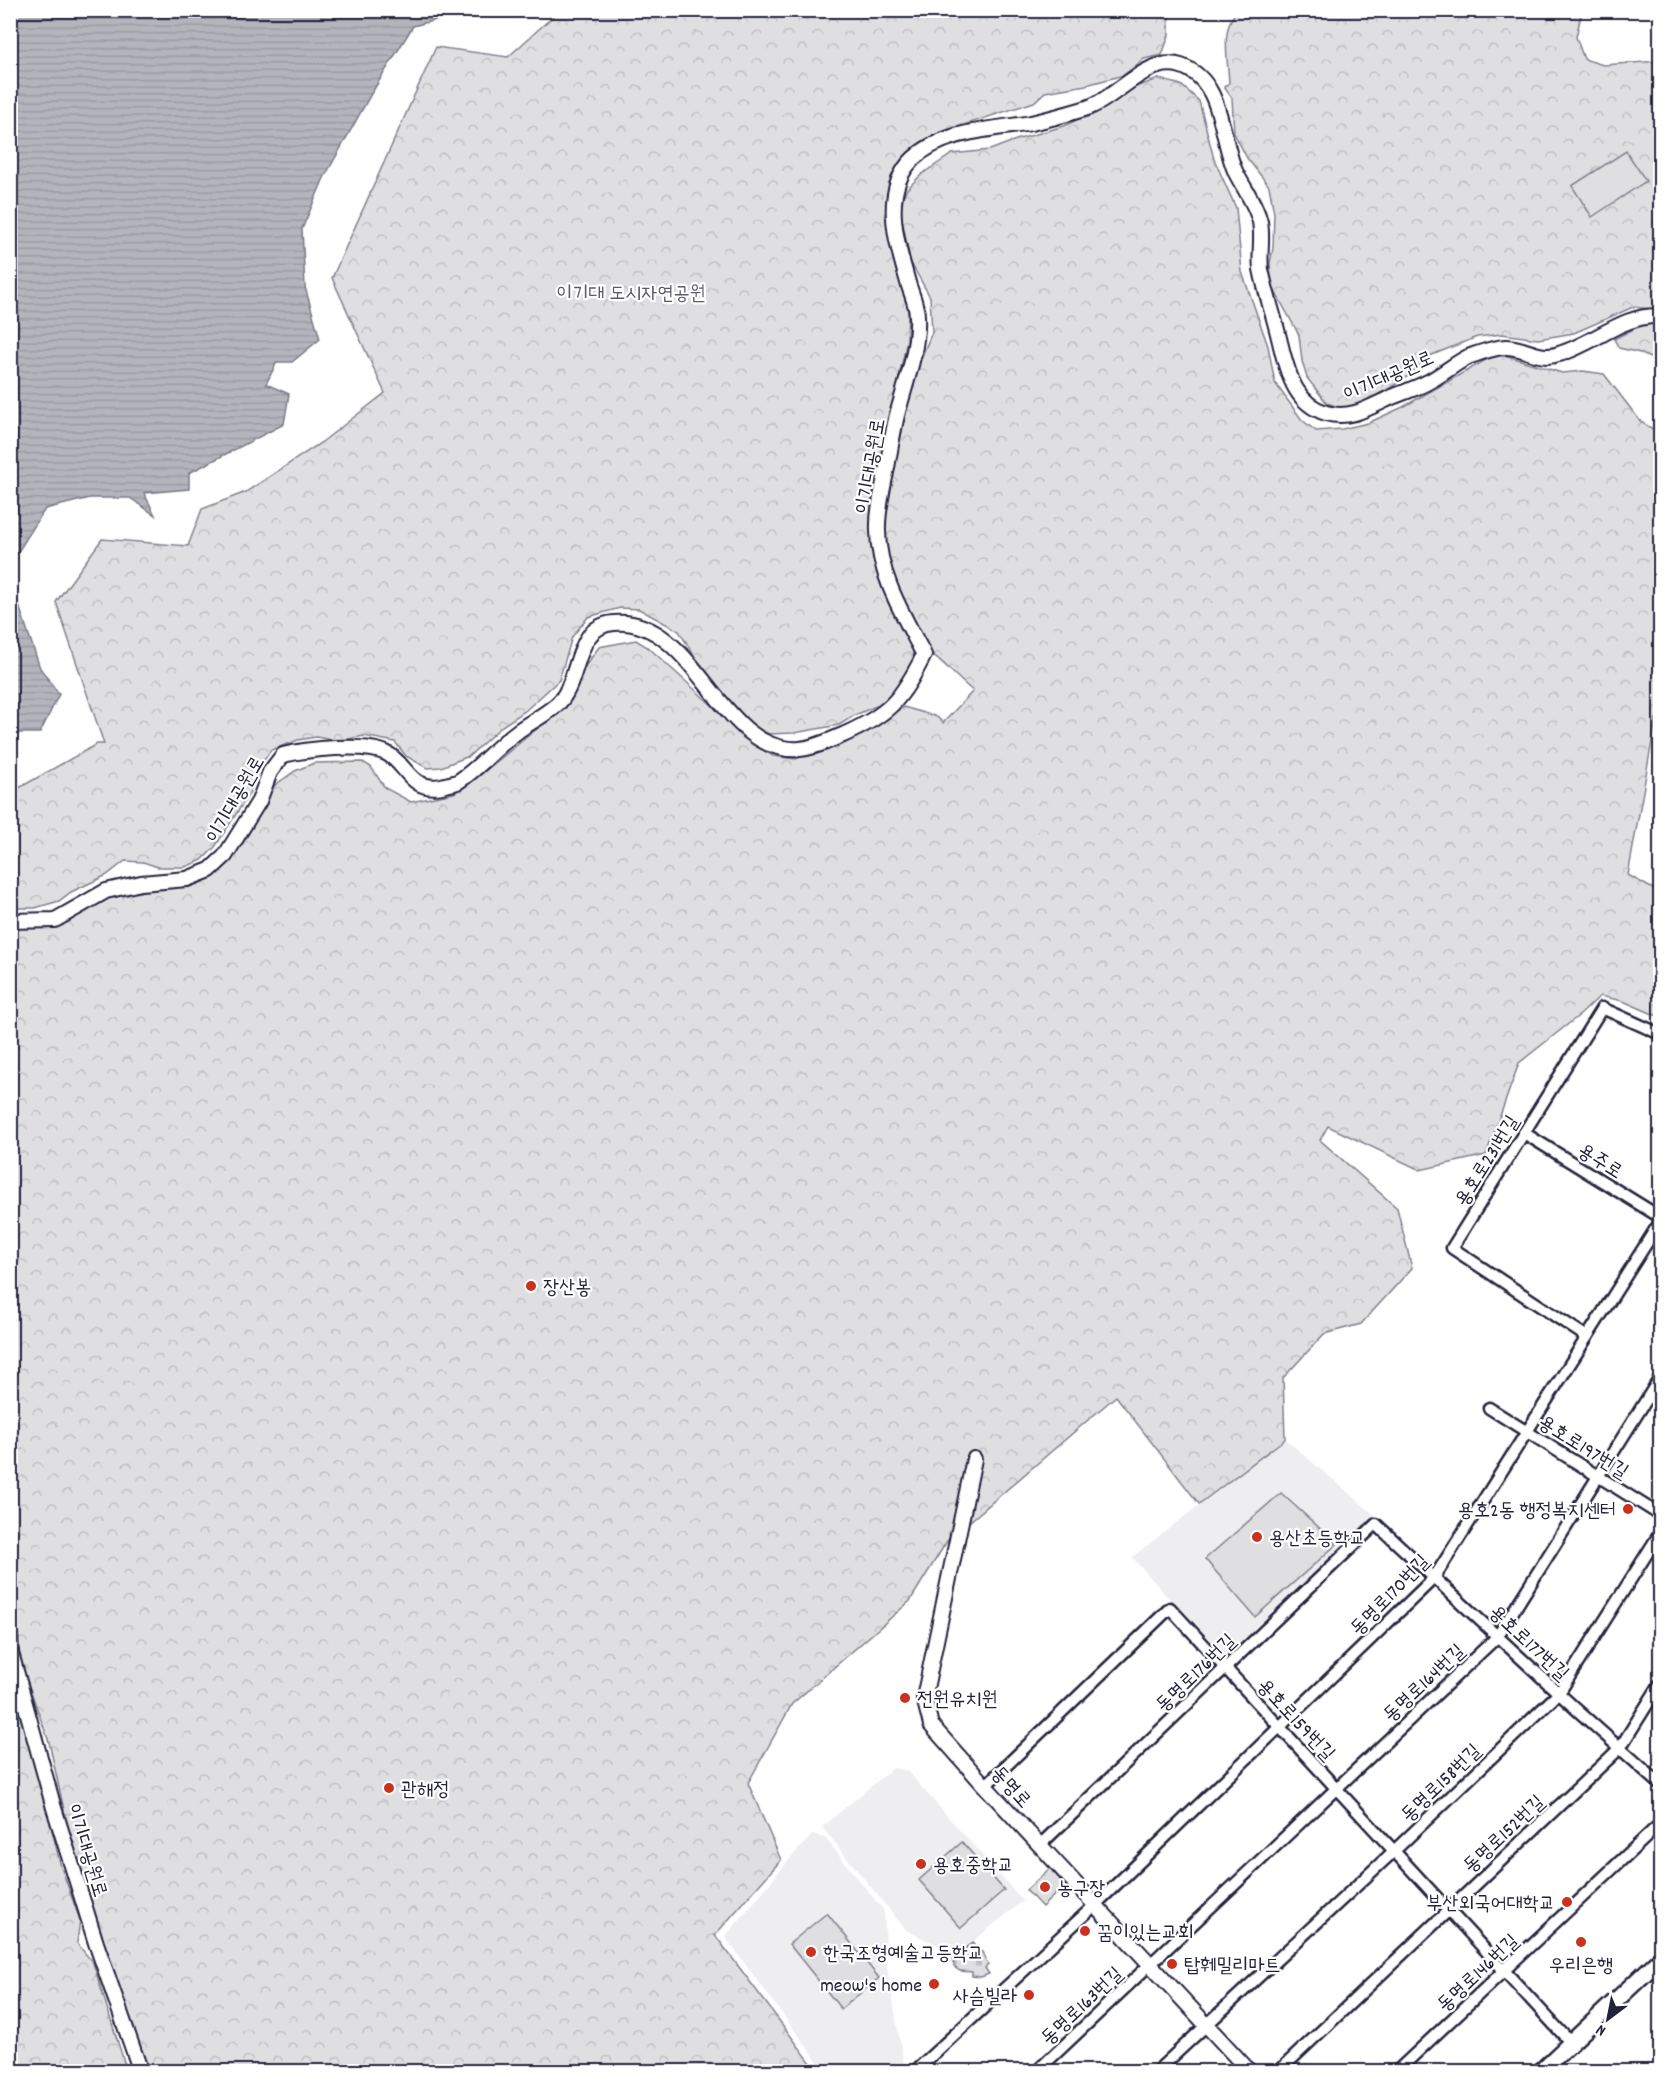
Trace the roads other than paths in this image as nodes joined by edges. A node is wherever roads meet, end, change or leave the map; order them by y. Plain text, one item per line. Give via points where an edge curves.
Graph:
1 (1660, 316) edge
2 (10, 921) edge
3 (1660, 1034) edge
4 (1524, 1133) junction
5 (1660, 1217) edge
6 (1660, 1222) edge
7 (1587, 1337) junction
8 (1660, 1378) edge
9 (1489, 1408) dead end
10 (1527, 1432) junction
11 (974, 1459) dead end
12 (1598, 1476) junction
13 (1660, 1515) edge
14 (1376, 1524) joint
15 (1660, 1533) edge
16 (1434, 1578) junction
17 (10, 1636) edge
18 (1497, 1636) junction
19 (1226, 1668) junction
20 (1660, 1684) edge
21 (1559, 1693) junction
22 (1280, 1727) junction
23 (1620, 1748) junction
24 (1660, 1784) edge
25 (985, 1786) junction
26 (1336, 1788) junction
27 (1660, 1824) edge
28 (1040, 1845) junction
29 (1394, 1851) junction
30 (1095, 1905) junction
31 (1449, 1910) junction
32 (1660, 1959) edge
33 (1150, 1964) junction
34 (1505, 1971) junction
35 (1206, 2024) junction
36 (1571, 2043) junction
37 (141, 2072) edge
38 (914, 2072) edge
39 (1036, 2072) edge
40 (1156, 2072) edge
41 (1250, 2072) edge
42 (1278, 2072) edge
43 (1396, 2072) edge
44 (1540, 2072) edge

1 - 2 street, 이기대공원로 via 1646,315 1556,356 1509,347 1493,349 1468,357 1429,381 1366,410 1343,417 1322,412 1308,405 1296,389 1260,266 1260,223 1235,171 1218,104 1193,72 1165,64 1151,68 1091,108 951,138 913,159 896,187 894,202 893,218 917,313 917,330 896,420 877,534 887,579 924,655 908,686 881,716 813,746 776,747 740,722 660,634 632,623 614,622 589,634 561,701 457,783 436,787 418,783 387,753 364,748 307,749 283,755 225,856 210,870 187,879 106,891 55,920
3 - 4 street, 용호로231번길 via 1602,1008
4 - 5 street, 용주로
4 - 7 street, 용호로231번길 via 1452,1248
6 - 7 street, 동명로170번길
7 - 10 street, 동명로170번길
8 - 12 street, 동명로164번길
9 - 10 street, 용호로197번길
10 - 12 street, 용호로197번길
10 - 16 street, 동명로170번길
11 - 25 street, 동명로 via 924,1698 931,1725
12 - 13 street, 용호로197번길
12 - 18 street, 동명로164번길
14 - 16 street, 용호로177번길
14 - 19 street, 동명로176번길
15 - 21 street, 동명로158번길
16 - 18 street, 용호로177번길
16 - 22 street, 동명로170번길
17 - 37 street, 이기대공원로 via 11,1653 54,1808
18 - 21 street, 용호로177번길
18 - 26 street, 동명로164번길
19 - 22 street, 용호로159번길
19 - 25 street, 용호로159번길 via 1170,1608
19 - 28 street, 동명로176번길
20 - 23 street, 동명로152번길
21 - 23 street, 용호로177번길
21 - 29 street, 동명로158번길
22 - 26 street, 용호로159번길
22 - 30 street, 동명로170번길
23 - 24 street, 용호로177번길
23 - 31 street, 동명로152번길
25 - 28 street, 동명로
26 - 29 street, 용호로159번길
26 - 33 street, 동명로164번길
27 - 34 street, 동명로146번길
28 - 30 street, 동명로
29 - 31 street, 용호로159번길
29 - 35 street, 동명로158번길
30 - 33 street, 동명로
30 - 38 street, 동명로170번길
31 - 34 street, 용호로159번길
31 - 42 street, 동명로152번길
32 - 36 main road
33 - 35 street, 동명로
33 - 39 street, 동명로163번길
34 - 36 street, 용호로159번길
34 - 43 street, 동명로146번길
35 - 40 street, 동명로158번길
35 - 41 street, 동명로
36 - 44 main road

